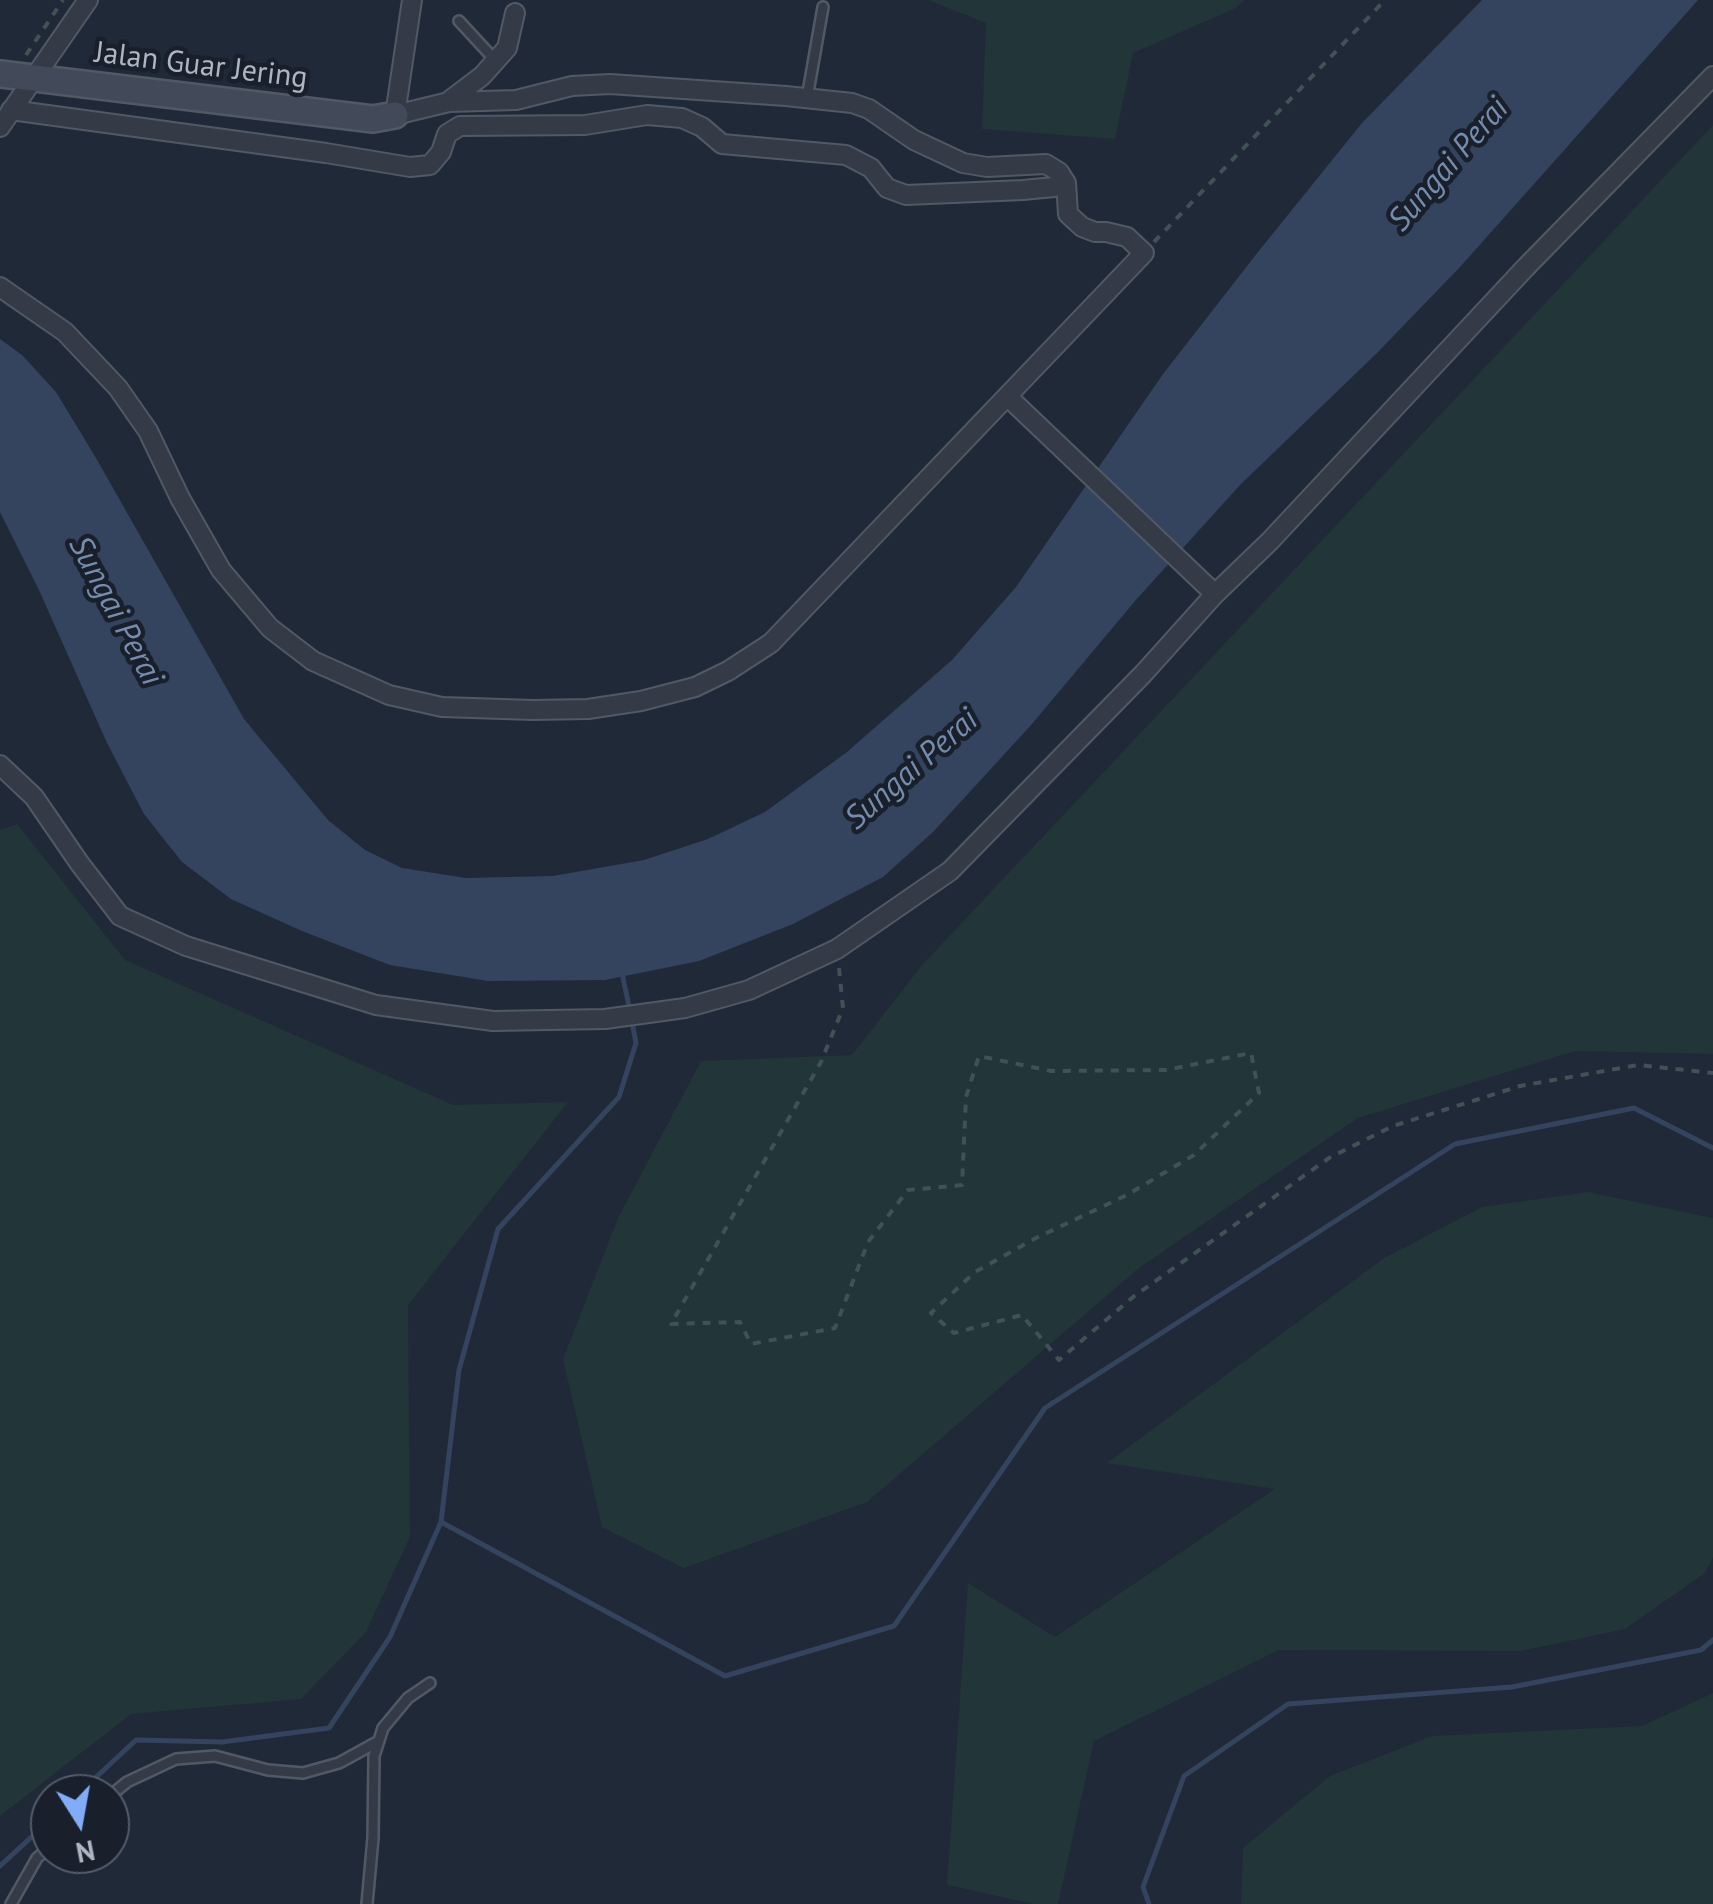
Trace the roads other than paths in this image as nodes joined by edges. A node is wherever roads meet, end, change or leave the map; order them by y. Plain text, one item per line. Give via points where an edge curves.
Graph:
1 (88, 0) edge
2 (412, 0) edge
3 (823, 7) dead end
4 (515, 13) dead end
5 (459, 21) dead end
6 (497, 62) junction
7 (15, 76) edge
8 (1713, 76) edge
9 (806, 98) junction
10 (449, 102) junction
11 (11, 110) junction
12 (395, 116) junction
13 (0, 127) edge
14 (1066, 183) junction
15 (0, 287) edge
16 (1008, 397) junction
17 (1215, 594) junction
18 (0, 765) edge
19 (430, 1683) dead end
20 (379, 1741) junction
21 (130, 1781) edge
22 (30, 1870) edge
23 (11, 1904) edge
24 (366, 1904) edge

1 - 7 street
2 - 12 street
3 - 9 lane
4 - 6 street
5 - 6 lane
6 - 10 street
7 - 11 street
7 - 12 street, Jalan Guar Jering via 373,120
8 - 17 street
9 - 10 street via 610,84 516,100
9 - 14 street via 869,109 963,164 1046,164
10 - 12 street
11 - 13 street
11 - 14 street via 410,167 430,165 447,134 460,126 585,125 647,115 682,118 722,144 846,155 871,168 886,188 906,195
14 - 16 street via 1068,214 1082,227 1127,237 1144,253
15 - 16 street via 64,332 118,388 222,570 270,628 313,661 389,696 442,706 588,709 695,687 728,671 771,643
16 - 17 street
17 - 18 street via 950,871 837,949 749,990 606,1019 493,1021 376,1005 186,946 120,916 34,796
19 - 20 lane via 408,1698
20 - 21 lane via 302,1773 215,1756 176,1759
20 - 24 lane
22 - 23 lane

